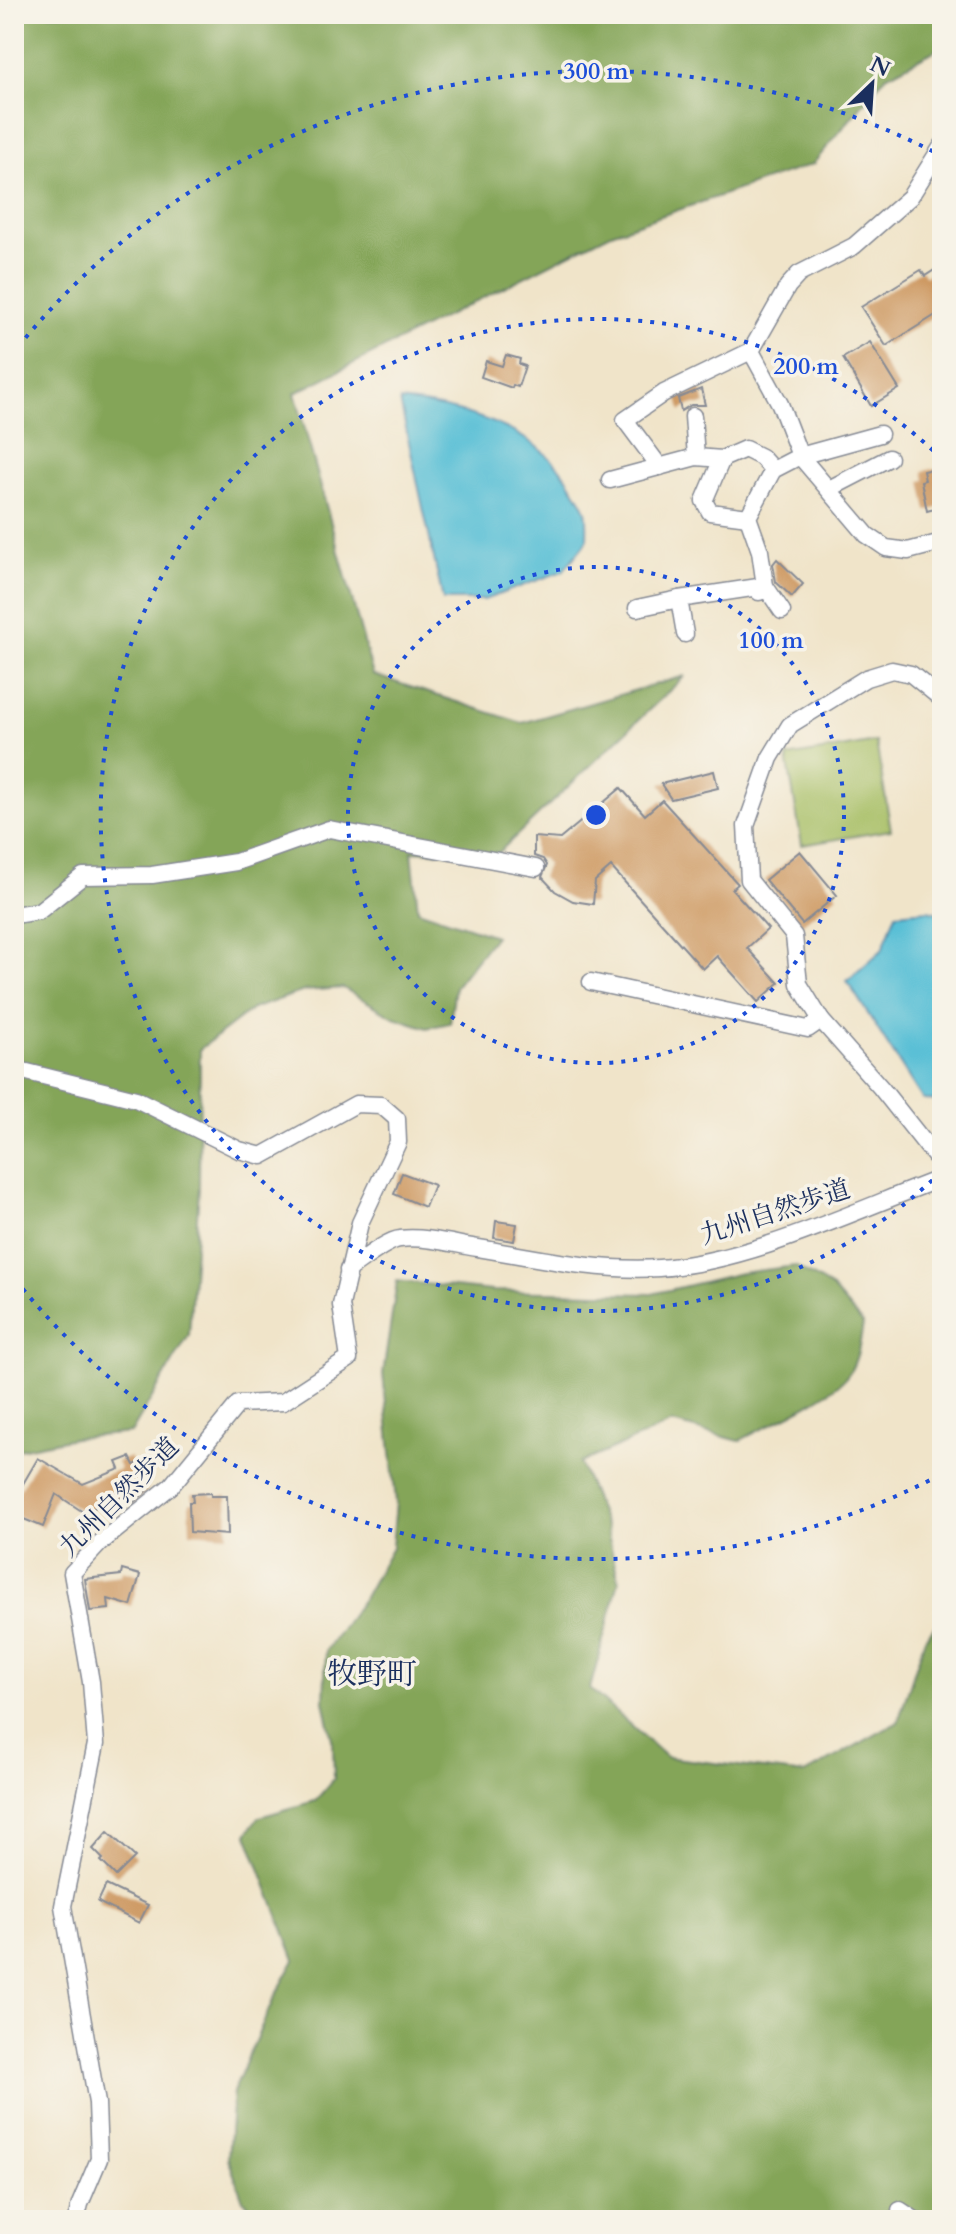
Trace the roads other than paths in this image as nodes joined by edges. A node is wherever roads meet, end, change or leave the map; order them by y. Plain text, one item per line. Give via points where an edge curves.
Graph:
1 (942, 146) edge
2 (751, 351) junction
3 (693, 416) dead end
4 (880, 434) dead end
5 (800, 456) junction
6 (696, 457) junction
7 (889, 458) dead end
8 (722, 459) junction
9 (660, 467) junction
10 (773, 470) junction
11 (610, 480) dead end
12 (829, 489) junction
13 (748, 517) junction
14 (942, 542) edge
15 (765, 586) junction
16 (752, 598) dead end
17 (679, 599) junction
18 (637, 608) dead end
19 (782, 611) dead end
20 (685, 634) dead end
21 (942, 699) edge
22 (536, 868) dead end
23 (14, 915) edge
24 (591, 982) dead end
25 (821, 1020) junction
26 (14, 1074) edge
27 (942, 1165) edge
28 (942, 1178) edge
29 (348, 1270) junction
30 (900, 2210) dead end
31 (76, 2220) edge
32 (915, 2220) edge

1 - 2 street via 910,197 854,246 799,274
2 - 5 street
2 - 9 street via 664,393 625,420
3 - 6 street
4 - 5 street
5 - 10 street
5 - 12 street
6 - 8 street
6 - 9 street
7 - 12 street
8 - 10 street via 745,449
8 - 13 street via 706,507
9 - 11 street
10 - 13 street
12 - 14 street via 867,535 886,548 908,551
13 - 15 street
15 - 16 street
15 - 17 street
15 - 19 street
17 - 18 street
17 - 20 street
21 - 25 street via 902,671 874,675 790,725 770,758 746,826 749,880 794,936 799,984
22 - 23 street via 329,829 236,862 152,875 83,876 39,911
24 - 25 street via 808,1029
25 - 27 street
26 - 29 street via 19,1070 136,1099 239,1150 262,1156 356,1104 381,1105 397,1119 398,1142 360,1223
28 - 29 street, 九州自然歩道 via 713,1261 620,1268 397,1239
29 - 31 street, 九州自然歩道 via 341,1305 349,1359 283,1402 238,1404 171,1486 100,1543 72,1573 96,1744 63,1906 97,2103 99,2159
30 - 32 street

